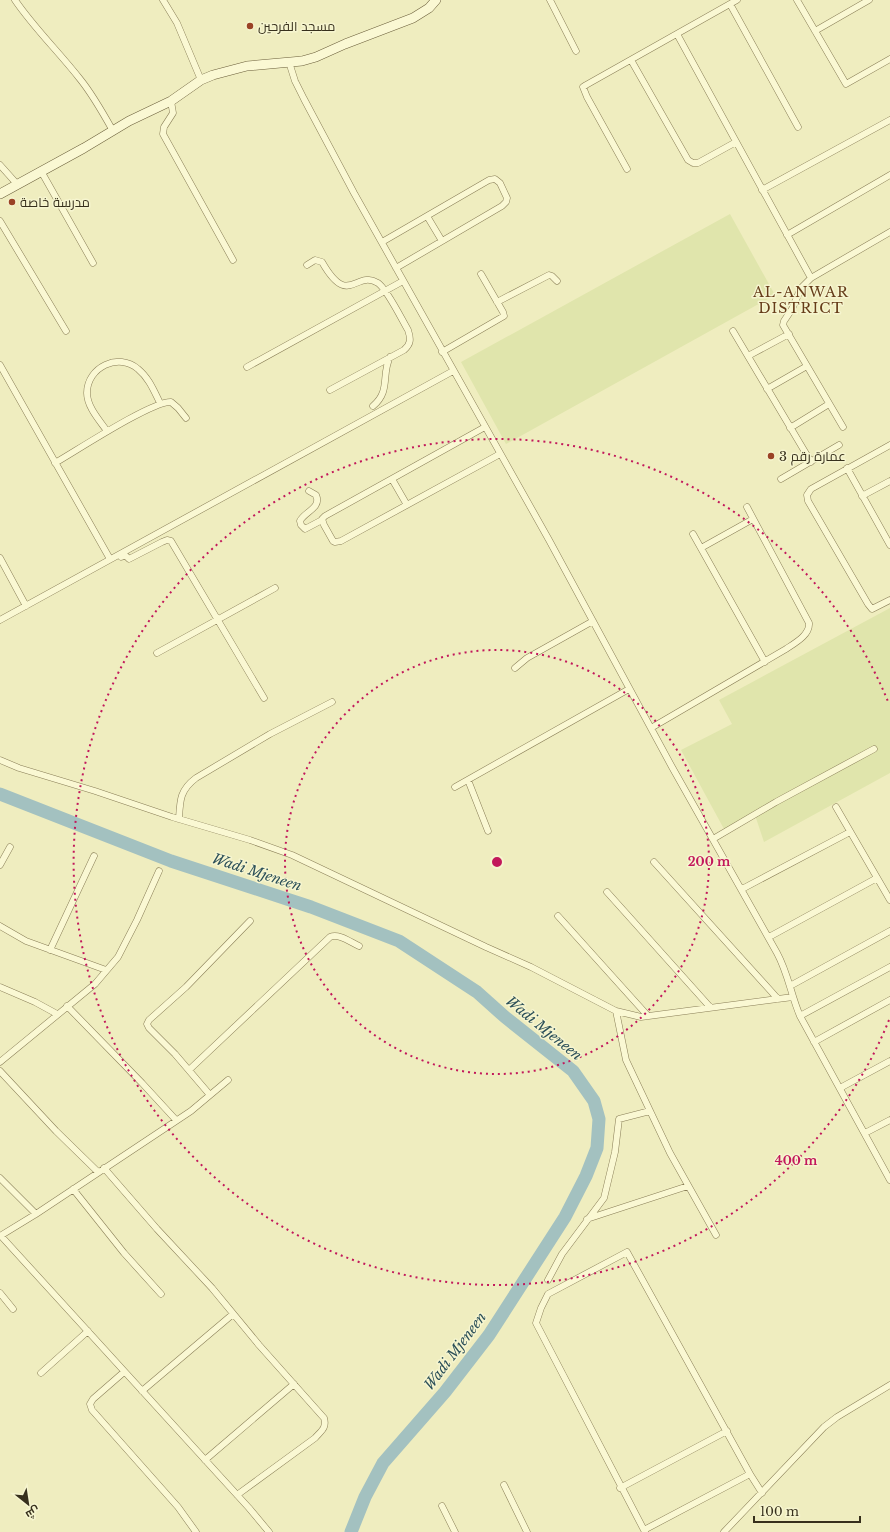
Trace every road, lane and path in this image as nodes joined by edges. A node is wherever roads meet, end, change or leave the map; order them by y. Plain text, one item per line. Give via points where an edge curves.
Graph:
1 (15, 0) edge
2 (163, 0) edge
3 (436, 0) edge
4 (550, 0) edge
5 (737, 0) edge
6 (797, 0) edge
7 (869, 0) edge
8 (730, 4) junction
9 (815, 31) junction
10 (677, 34) junction
11 (576, 51) dead end
12 (890, 59) edge
13 (631, 60) junction
14 (289, 62) junction
15 (201, 80) junction
16 (171, 101) junction
17 (890, 120) edge
18 (798, 127) dead end
19 (113, 131) junction
20 (736, 142) junction
21 (0, 165) edge
22 (627, 170) dead end
23 (41, 172) junction
24 (890, 175) edge
25 (17, 184) junction
26 (762, 190) junction
27 (0, 194) edge
28 (427, 216) junction
29 (0, 221) edge
30 (890, 232) edge
31 (787, 235) junction
32 (442, 241) junction
33 (382, 242) junction
34 (233, 260) dead end
35 (93, 263) dead end
36 (307, 265) dead end
37 (396, 268) junction
38 (481, 274) dead end
39 (811, 278) junction
40 (403, 281) junction
41 (556, 281) dead end
42 (385, 291) junction
43 (497, 302) junction
44 (66, 331) dead end
45 (733, 331) dead end
46 (789, 334) junction
47 (442, 352) junction
48 (748, 356) junction
49 (390, 357) junction
50 (0, 365) edge
51 (807, 366) junction
52 (246, 367) dead end
53 (453, 371) junction
54 (767, 389) junction
55 (330, 390) dead end
56 (160, 403) junction
57 (829, 404) junction
58 (373, 406) dead end
59 (186, 418) dead end
60 (485, 427) junction
61 (843, 427) dead end
62 (790, 428) junction
63 (107, 432) junction
64 (839, 445) dead end
65 (890, 445) edge
66 (500, 454) junction
67 (811, 462) junction
68 (56, 463) junction
69 (847, 468) junction
70 (392, 479) junction
71 (781, 479) dead end
72 (890, 481) edge
73 (309, 490) dead end
74 (862, 496) junction
75 (407, 505) junction
76 (747, 507) dead end
77 (753, 519) junction
78 (322, 520) junction
79 (693, 534) dead end
80 (890, 544) edge
81 (701, 548) junction
82 (120, 554) junction
83 (0, 558) edge
84 (110, 559) junction
85 (275, 588) dead end
86 (890, 600) edge
87 (26, 606) junction
88 (218, 619) junction
89 (0, 620) edge
90 (593, 621) junction
91 (157, 653) dead end
92 (765, 662) junction
93 (515, 668) dead end
94 (629, 689) junction
95 (264, 698) dead end
96 (332, 702) dead end
97 (651, 728) junction
98 (874, 749) dead end
99 (0, 760) edge
100 (468, 780) junction
101 (455, 787) dead end
102 (836, 807) dead end
103 (180, 819) junction
104 (488, 831) dead end
105 (850, 832) junction
106 (713, 839) junction
107 (10, 847) dead end
108 (94, 856) dead end
109 (654, 862) dead end
110 (0, 865) edge
111 (159, 871) dead end
112 (877, 878) junction
113 (742, 889) junction
114 (606, 892) dead end
115 (890, 900) edge
116 (558, 916) dead end
117 (250, 921) dead end
118 (0, 926) edge
119 (890, 931) edge
120 (769, 937) junction
121 (359, 946) dead end
122 (50, 950) junction
123 (890, 967) edge
124 (106, 970) junction
125 (790, 986) junction
126 (0, 987) edge
127 (793, 997) junction
128 (778, 999) junction
129 (890, 1000) edge
130 (67, 1006) junction
131 (710, 1007) junction
132 (616, 1011) junction
133 (57, 1014) junction
134 (648, 1016) junction
135 (800, 1016) junction
136 (814, 1042) junction
137 (890, 1061) edge
138 (0, 1062) edge
139 (188, 1070) junction
140 (0, 1071) edge
141 (228, 1080) dead end
142 (840, 1088) junction
143 (210, 1095) junction
144 (650, 1111) junction
145 (176, 1120) junction
146 (890, 1120) edge
147 (865, 1133) junction
148 (104, 1168) junction
149 (98, 1172) junction
150 (0, 1178) edge
151 (890, 1180) edge
152 (688, 1186) junction
153 (73, 1190) junction
154 (36, 1214) junction
155 (587, 1219) junction
156 (716, 1235) dead end
157 (0, 1236) edge
158 (548, 1280) dead end
159 (0, 1292) edge
160 (161, 1294) dead end
161 (13, 1308) dead end
162 (233, 1314) junction
163 (88, 1331) junction
164 (124, 1372) junction
165 (41, 1373) dead end
166 (294, 1384) junction
167 (890, 1385) edge
168 (142, 1391) junction
169 (727, 1431) junction
170 (205, 1460) junction
171 (750, 1474) junction
172 (504, 1485) dead end
173 (620, 1487) junction
174 (762, 1493) junction
175 (238, 1495) junction
176 (442, 1506) dead end
177 (644, 1531) edge
178 (196, 1532) edge
179 (269, 1532) edge
180 (455, 1532) edge
181 (527, 1532) edge
182 (724, 1532) edge

1 - 19 street via 24,14 80,78
2 - 15 street via 178,23
3 - 14 street via 413,18 316,57
4 - 11 street
5 - 8 street
6 - 9 street
7 - 9 street
8 - 10 street
8 - 18 street
9 - 12 street via 846,84
10 - 13 street
10 - 20 street
13 - 20 street via 688,160 698,163
13 - 22 street via 583,87
14 - 15 street via 241,67
14 - 33 street via 295,81 313,116
15 - 16 street
16 - 19 street
16 - 34 street via 173,112 164,127 164,134
17 - 26 street
19 - 23 street
20 - 26 street
21 - 25 street
23 - 25 street
23 - 35 street
24 - 31 street
25 - 27 street
26 - 31 street
28 - 32 street
28 - 32 street via 489,180 495,179 500,183 507,198 502,206
28 - 33 street
29 - 44 street
30 - 39 street
31 - 39 street
32 - 37 street
33 - 37 street
36 - 42 street via 314,260 322,262 333,280 343,286 372,280
37 - 40 street
38 - 43 street
39 - 46 street via 800,288 784,321 783,325
40 - 42 street
40 - 47 street
41 - 43 street via 549,275
42 - 49 street via 410,337 408,346
42 - 52 street
43 - 47 street via 504,316
45 - 48 street
46 - 48 street
46 - 51 street
47 - 53 street
48 - 54 street
49 - 55 street
49 - 58 street via 384,391
50 - 68 street
51 - 54 street
51 - 57 street
53 - 60 street
53 - 82 street
54 - 62 street
56 - 59 street via 170,402
56 - 63 street
56 - 63 street via 149,381 138,368 114,361 103,365 94,374 87,394 89,403
57 - 61 street
57 - 62 street
60 - 66 street
60 - 70 street
62 - 67 street
63 - 68 street
64 - 67 street
65 - 69 street
66 - 75 street
66 - 90 street
67 - 71 street
68 - 84 street
69 - 74 street
69 - 86 street via 811,489 807,495 808,501 872,609
70 - 75 street
70 - 78 street via 324,516
72 - 74 street
73 - 78 street via 316,495 317,502 301,517 301,525 305,529
74 - 80 street
75 - 78 street via 338,542 333,541
76 - 77 street
77 - 81 street
77 - 92 street via 810,625 796,643
79 - 81 street
81 - 92 street
82 - 84 street
82 - 88 street via 121,557 125,555 129,559 162,542 171,542
83 - 87 street
84 - 87 street
85 - 88 street
87 - 89 street
88 - 91 street
88 - 95 street
90 - 93 street via 527,658
90 - 94 street
92 - 97 street
94 - 97 street
94 - 100 street
96 - 103 street via 270,734 196,778 183,792
97 - 106 street
98 - 106 street
99 - 103 street
100 - 101 street
100 - 104 street
102 - 105 street
103 - 132 street via 292,855 531,967
105 - 112 street
105 - 113 street
106 - 113 street
107 - 110 street
108 - 122 street
109 - 128 street
111 - 124 street via 118,957
112 - 115 street
112 - 120 street
113 - 120 street
114 - 131 street
116 - 134 street
117 - 139 street via 147,1024
118 - 122 street via 26,941
119 - 125 street
120 - 125 street via 783,964
121 - 139 street via 338,936 330,937
122 - 124 street
123 - 135 street
124 - 130 street via 94,984
125 - 127 street
126 - 133 street
127 - 128 street
127 - 135 street
128 - 131 street
129 - 136 street
130 - 133 street
130 - 145 street
131 - 134 street
132 - 134 street via 641,1017
132 - 144 street via 626,1060
133 - 138 street
135 - 136 street
136 - 142 street
137 - 142 street
139 - 143 street
140 - 149 street
141 - 143 street
142 - 147 street
143 - 145 street
144 - 152 street
144 - 155 street via 619,1119 615,1152 604,1198
145 - 148 street
146 - 147 street
147 - 151 street
148 - 149 street
148 - 162 street
149 - 153 street
150 - 154 street
152 - 155 street
152 - 156 street
153 - 154 street
153 - 160 street
154 - 157 street
155 - 158 street via 562,1254
157 - 163 street
159 - 161 street
162 - 166 street
162 - 168 street
163 - 164 street
163 - 165 street
164 - 168 street
164 - 178 street via 93,1399 90,1404 92,1410 178,1507
166 - 170 street
166 - 175 street via 324,1418 325,1428
167 - 174 street via 824,1427
168 - 170 street
169 - 171 street
169 - 173 street
169 - 173 street via 626,1252 548,1294 536,1323
170 - 175 street
171 - 174 street
171 - 177 street
172 - 181 street
173 - 177 street
174 - 182 street
175 - 179 street
176 - 180 street

